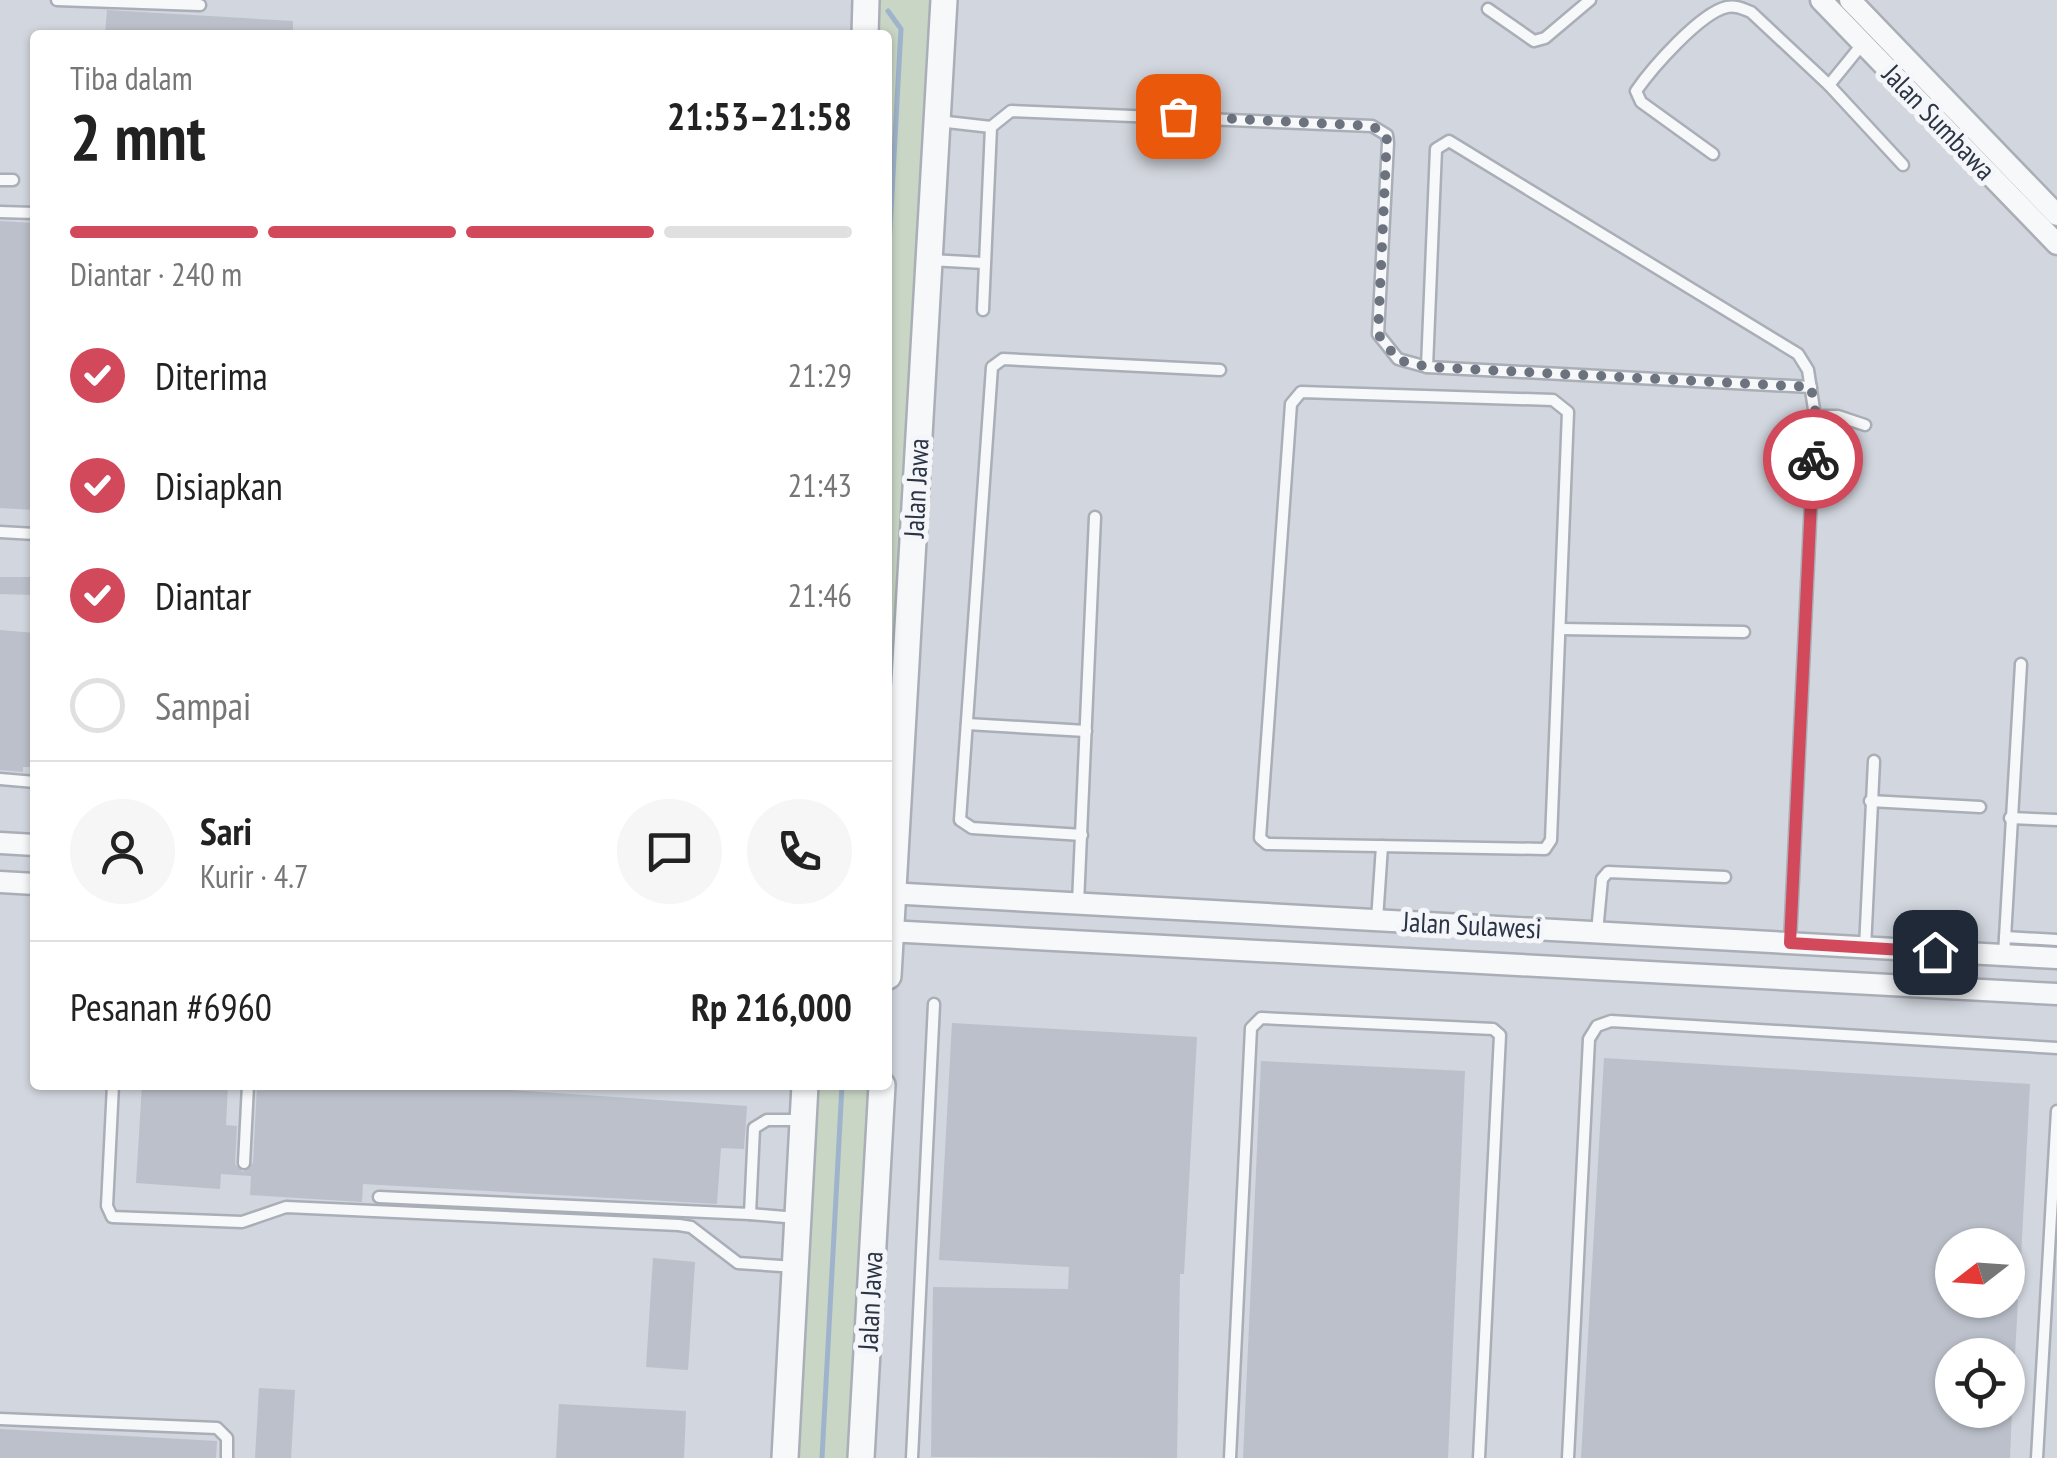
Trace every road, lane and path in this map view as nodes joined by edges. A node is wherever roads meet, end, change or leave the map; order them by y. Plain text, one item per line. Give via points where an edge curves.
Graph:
1 (57, 0) edge
2 (866, 0) edge
3 (944, 0) edge
4 (1590, 0) edge
5 (1821, 0) edge
6 (1850, 0) edge
7 (200, 5) dead end
8 (1488, 9) dead end
9 (865, 30) edge
10 (1869, 35) junction
11 (1829, 85) junction
12 (938, 121) junction
13 (991, 127) junction
14 (1713, 154) dead end
15 (1903, 165) dead end
16 (0, 180) edge
17 (13, 180) dead end
18 (0, 212) edge
19 (30, 213) edge
20 (2057, 215) edge
21 (2057, 244) edge
22 (930, 260) junction
23 (984, 263) junction
24 (983, 310) dead end
25 (1428, 367) junction
26 (1220, 370) dead end
27 (1811, 387) junction
28 (1816, 416) junction
29 (1865, 425) dead end
30 (1095, 517) dead end
31 (0, 532) edge
32 (30, 534) edge
33 (1561, 628) junction
34 (1744, 632) dead end
35 (2021, 664) dead end
36 (967, 724) junction
37 (1086, 731) junction
38 (1874, 761) dead end
39 (0, 779) edge
40 (30, 782) edge
41 (1870, 800) junction
42 (1980, 807) dead end
43 (2010, 818) junction
44 (2057, 820) edge
45 (1082, 835) junction
46 (0, 844) edge
47 (30, 844) edge
48 (1382, 846) junction
49 (892, 861) edge
50 (1724, 878) dead end
51 (0, 882) edge
52 (30, 884) edge
53 (892, 893) edge
54 (1078, 904) junction
55 (1377, 920) junction
56 (892, 931) edge
57 (1597, 932) junction
58 (2057, 940) edge
59 (1790, 943) junction
60 (2005, 946) junction
61 (1865, 948) junction
62 (2057, 958) edge
63 (2057, 994) edge
64 (934, 1004) dead end
65 (2057, 1048) edge
66 (113, 1090) edge
67 (248, 1090) edge
68 (805, 1090) edge
69 (882, 1090) edge
70 (2057, 1111) edge
71 (804, 1120) junction
72 (244, 1163) dead end
73 (379, 1196) dead end
74 (750, 1214) junction
75 (798, 1218) junction
76 (796, 1267) junction
77 (0, 1418) edge
78 (227, 1458) edge
79 (785, 1458) edge
80 (861, 1458) edge
81 (912, 1458) edge
82 (1230, 1458) edge
83 (1479, 1458) edge
84 (1568, 1458) edge
85 (2038, 1458) edge

1 - 7 lane
2 - 9 street
3 - 12 street, Jalan Jawa
4 - 8 lane via 1534,42
5 - 10 street, Jalan Sumbawa
6 - 10 street, Jalan Sumbawa
10 - 11 lane
10 - 20 street, Jalan Sumbawa
10 - 21 street, Jalan Sumbawa
11 - 14 lane via 1751,12 1716,12 1660,59 1636,90 1641,102
11 - 15 lane
12 - 13 lane
12 - 22 street, Jalan Jawa
13 - 23 lane
13 - 25 lane via 1022,109 1382,130 1388,143 1378,334 1398,360
16 - 17 lane
18 - 19 lane
22 - 23 lane
22 - 49 street, Jalan Jawa
23 - 24 lane
25 - 27 lane
25 - 27 lane via 1436,150 1449,141 1798,354
26 - 36 lane via 995,361
27 - 28 lane
28 - 29 lane
28 - 59 lane
30 - 37 lane
31 - 32 lane
33 - 34 lane
33 - 48 lane via 1548,846
33 - 48 lane via 1570,422 1562,406 1552,400 1301,392 1292,398 1260,838 1267,844
35 - 43 lane
36 - 37 lane
36 - 45 lane via 964,826
37 - 45 lane
38 - 41 lane
39 - 40 lane
41 - 42 lane
41 - 61 lane
43 - 44 lane
43 - 60 lane
45 - 54 lane
46 - 47 street
48 - 55 lane
50 - 57 lane via 1608,872
51 - 52 street
53 - 54 street, Jalan Sulawesi
54 - 55 street, Jalan Sulawesi
55 - 57 street, Jalan Sulawesi
56 - 63 street, Jalan Sulawesi
57 - 59 street, Jalan Sulawesi
58 - 60 lane
59 - 61 street, Jalan Sulawesi
60 - 61 street, Jalan Sulawesi
60 - 62 street, Jalan Sulawesi
64 - 81 lane
65 - 84 lane via 1612,1021 1596,1026 1589,1038
66 - 76 lane via 107,1206 112,1217 242,1222 286,1207 679,1224 738,1263
67 - 72 lane
68 - 71 street
69 - 80 street, Jalan Jawa
70 - 85 lane
71 - 74 lane via 768,1120 754,1128
71 - 75 street
73 - 74 lane
74 - 75 lane
75 - 76 street
76 - 79 street
77 - 78 lane via 217,1428 227,1438
82 - 83 lane via 1251,1028 1262,1018 1493,1028 1500,1035

